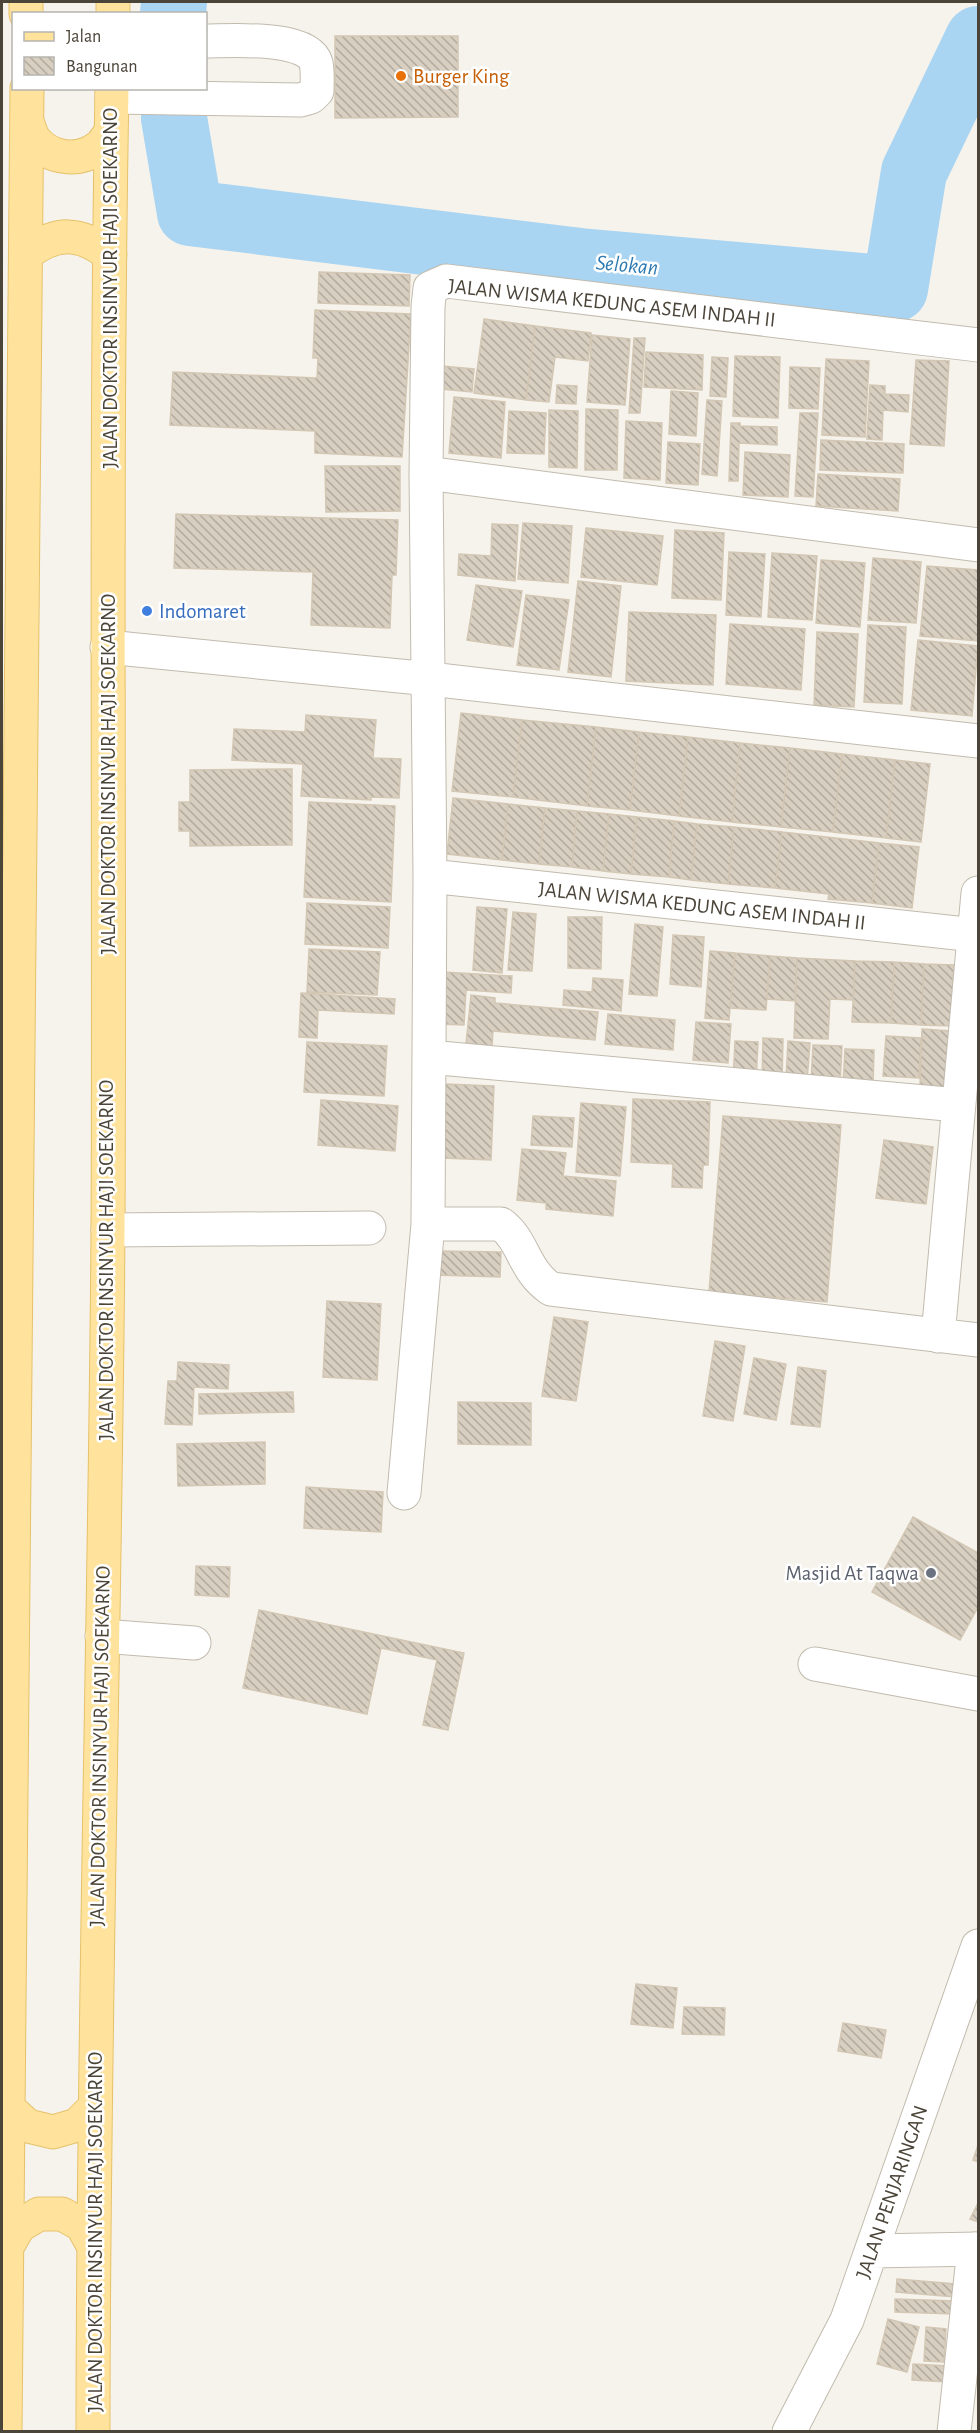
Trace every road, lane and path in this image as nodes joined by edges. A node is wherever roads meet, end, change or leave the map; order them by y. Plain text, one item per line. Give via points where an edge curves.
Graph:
1 (207, 41) edge
2 (27, 90) edge
3 (112, 93) edge
4 (27, 121) junction
5 (111, 132) junction
6 (26, 254) junction
7 (110, 255) junction
8 (978, 345) edge
9 (426, 473) junction
10 (978, 545) edge
11 (107, 647) junction
12 (430, 679) junction
13 (978, 741) edge
14 (430, 876) junction
15 (978, 893) edge
16 (975, 935) junction
17 (429, 1057) junction
18 (958, 1105) junction
19 (428, 1224) junction
20 (369, 1228) dead end
21 (108, 1230) junction
22 (938, 1336) junction
23 (978, 1340) edge
24 (404, 1493) dead end
25 (102, 1636) junction
26 (194, 1643) dead end
27 (815, 1664) dead end
28 (978, 1694) edge
29 (978, 1946) edge
30 (95, 2107) junction
31 (9, 2109) junction
32 (8, 2245) junction
33 (93, 2245) junction
34 (976, 2249) edge
35 (872, 2251) junction
36 (5, 2432) edge
37 (93, 2432) edge
38 (789, 2432) edge
39 (954, 2432) edge

1 - 3 street via 265,41 303,50 316,63 317,91 300,100
2 - 4 main road
3 - 5 main road, JALAN DOKTOR INSINYUR HAJI SOEKARNO
4 - 5 main road via 40,145 65,158 83,156 99,147
4 - 6 main road
5 - 7 main road, JALAN DOKTOR INSINYUR HAJI SOEKARNO
6 - 7 main road via 59,237 78,237 96,243
6 - 31 main road
7 - 11 main road, JALAN DOKTOR INSINYUR HAJI SOEKARNO
8 - 9 street, JALAN WISMA KEDUNG ASEM INDAH II via 446,281 430,288 428,307
9 - 10 street
9 - 12 street, JALAN WISMA KEDUNG ASEM INDAH II
11 - 12 street
11 - 21 main road, JALAN DOKTOR INSINYUR HAJI SOEKARNO
12 - 13 street
12 - 14 street, JALAN WISMA KEDUNG ASEM INDAH II
14 - 16 street, JALAN WISMA KEDUNG ASEM INDAH II
14 - 17 street, JALAN WISMA KEDUNG ASEM INDAH II
15 - 16 street
16 - 18 street
17 - 18 street
17 - 19 street, JALAN WISMA KEDUNG ASEM INDAH II
18 - 22 street
19 - 22 street via 501,1224 513,1235 537,1280 551,1289
19 - 24 street, JALAN WISMA KEDUNG ASEM INDAH II
20 - 21 street
21 - 25 main road, JALAN DOKTOR INSINYUR HAJI SOEKARNO
22 - 23 street
25 - 26 street
25 - 30 main road, JALAN DOKTOR INSINYUR HAJI SOEKARNO
27 - 28 street
29 - 35 street, JALAN PENJARINGAN
30 - 31 main road via 77,2125 53,2132 28,2126
30 - 33 main road, JALAN DOKTOR INSINYUR HAJI SOEKARNO
31 - 32 main road
32 - 33 main road via 19,2226 39,2214 62,2214 82,2225
32 - 36 main road
33 - 37 main road, JALAN DOKTOR INSINYUR HAJI SOEKARNO
34 - 35 street
34 - 39 street
35 - 38 street, JALAN PENJARINGAN via 847,2320

